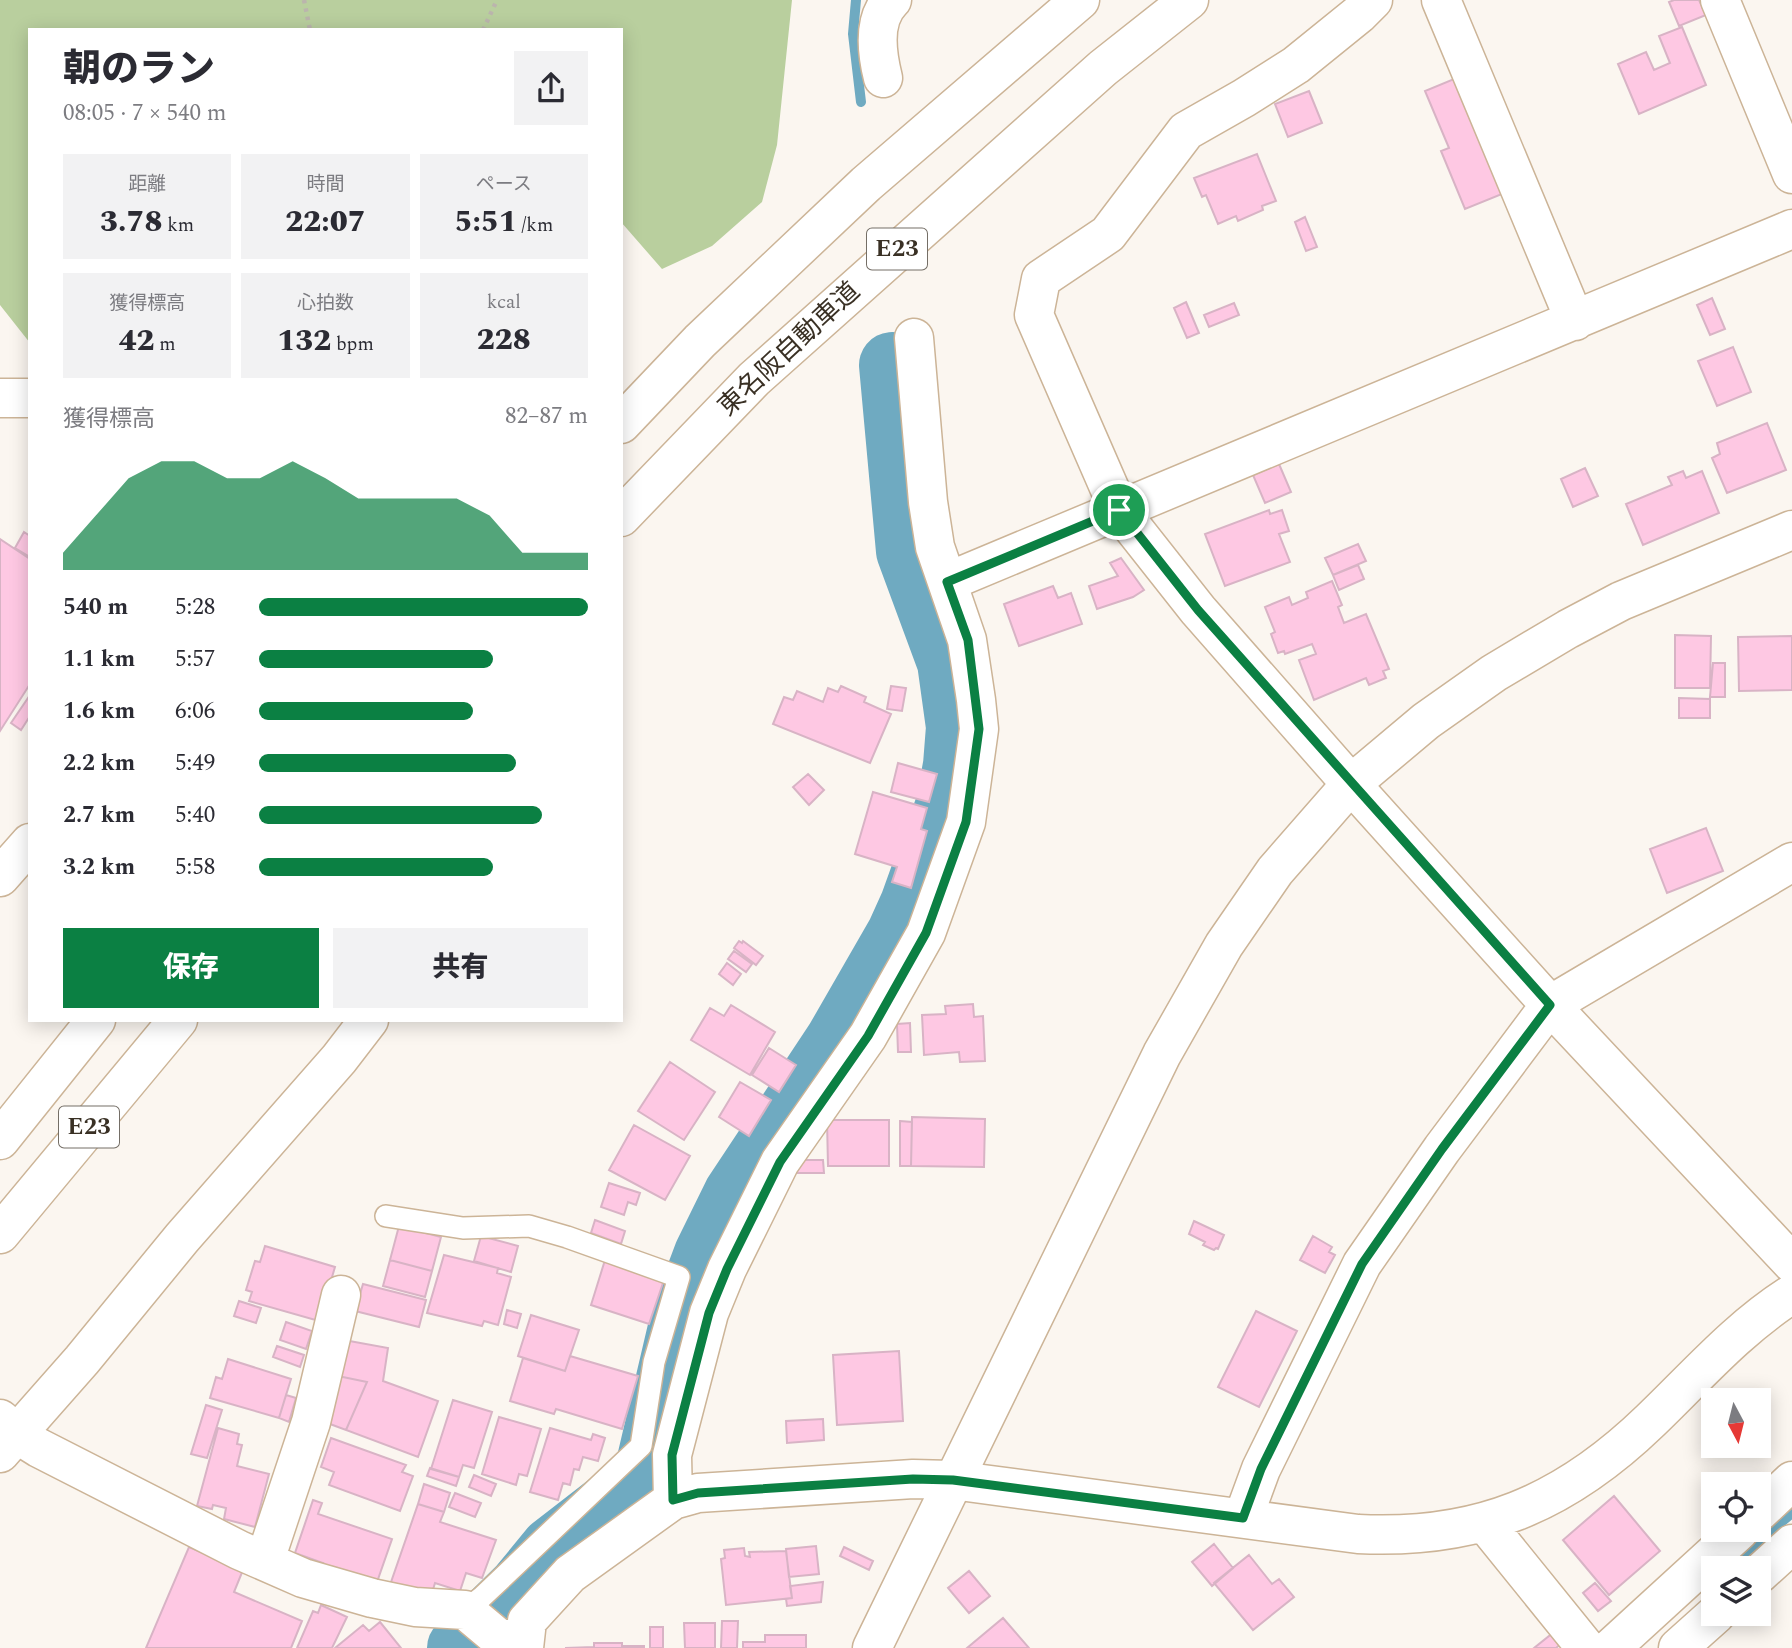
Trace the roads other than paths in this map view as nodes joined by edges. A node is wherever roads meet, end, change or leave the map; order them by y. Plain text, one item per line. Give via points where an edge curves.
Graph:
1 (892, 0) edge
2 (1080, 0) edge
3 (1189, 0) edge
4 (1373, 0) edge
5 (1441, 0) edge
6 (1720, 0) edge
7 (883, 79) dead end
8 (1792, 174) edge
9 (1792, 229) edge
10 (1575, 321) junction
11 (914, 338) dead end
12 (0, 398) edge
13 (28, 398) edge
14 (623, 422) edge
15 (1119, 510) junction
16 (623, 515) edge
17 (1792, 530) edge
18 (947, 582) junction
19 (1351, 784) junction
20 (28, 845) edge
21 (1792, 862) edge
22 (0, 877) edge
23 (1550, 1005) junction
24 (94, 1022) edge
25 (176, 1022) edge
26 (367, 1022) edge
27 (0, 1140) edge
28 (386, 1216) dead end
29 (0, 1234) edge
30 (1792, 1263) edge
31 (1792, 1294) edge
32 (341, 1295) dead end
33 (5, 1435) edge
34 (953, 1480) junction
35 (1792, 1481) edge
36 (673, 1500) junction
37 (1771, 1501) edge
38 (1243, 1518) junction
39 (1485, 1523) junction
40 (1727, 1542) edge
41 (1792, 1544) edge
42 (265, 1560) junction
43 (1771, 1563) edge
44 (1703, 1626) edge
45 (496, 1630) edge
46 (872, 1648) edge
47 (1586, 1648) edge
48 (1611, 1648) edge
49 (1678, 1648) edge

1 - 7 main road via 879,26
2 - 14 main road, E23 via 866,184 700,341
3 - 16 main road, 東名阪自動車道 / E23 via 1103,68 764,370
4 - 15 main road via 1296,65 1186,131 1108,234 1041,279 1034,315
5 - 10 main road
6 - 8 main road
9 - 10 main road
10 - 15 main road
11 - 18 main road via 934,547
12 - 13 main road
15 - 18 main road
15 - 19 main road via 1198,610
17 - 19 main road via 1621,601 1568,629 1426,721
18 - 36 main road via 968,640 979,729 966,822 926,933 868,1036 780,1162 727,1269 709,1313 672,1455
19 - 23 main road
19 - 34 main road via 1275,871 1194,995
20 - 22 main road
21 - 23 main road
23 - 30 main road
23 - 38 main road via 1362,1264 1261,1469
24 - 27 main road, E23
25 - 29 main road, E23
26 - 33 main road via 82,1360
28 - 45 lane via 463,1228 529,1226 679,1277 654,1362 641,1446 482,1597
31 - 39 main road via 1708,1361 1650,1422 1598,1466 1568,1487
32 - 42 main road via 311,1422
33 - 42 main road
34 - 36 main road via 698,1493
34 - 38 main road
34 - 46 main road
35 - 37 main road
36 - 45 main road via 570,1574 527,1621
38 - 39 main road via 1395,1536
39 - 47 main road
40 - 48 main road
41 - 43 main road
42 - 45 main road via 303,1578
44 - 49 main road

